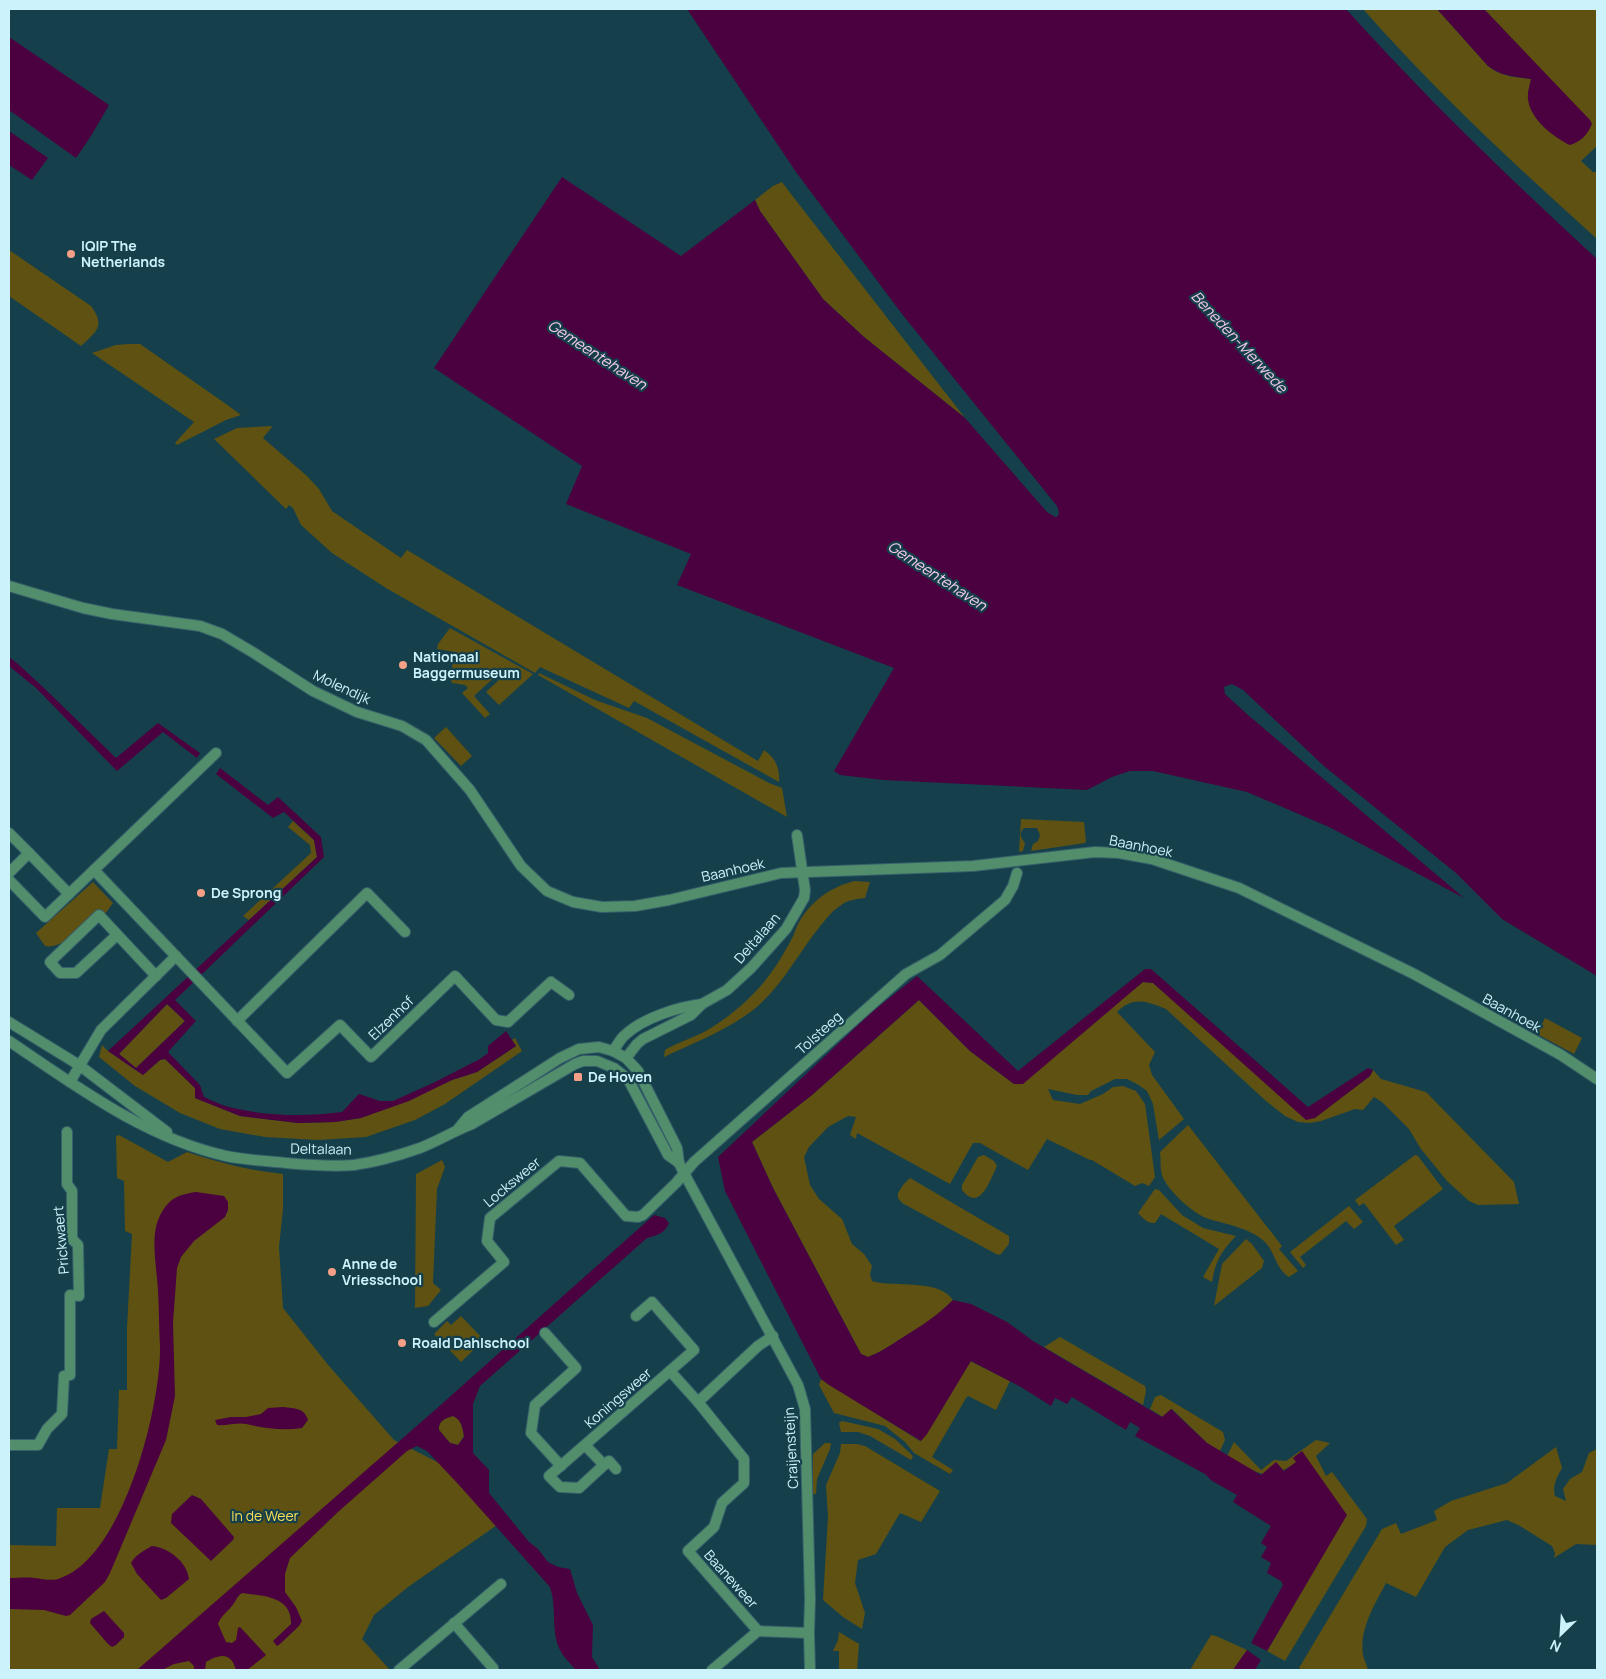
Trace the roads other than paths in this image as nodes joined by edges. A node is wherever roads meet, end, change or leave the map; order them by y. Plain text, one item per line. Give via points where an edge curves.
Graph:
1 (9, 586) edge
2 (216, 753) dead end
3 (9, 833) edge
4 (797, 835) dead end
5 (29, 853) junction
6 (94, 870) junction
7 (802, 872) junction
8 (9, 873) edge
9 (1017, 873) dead end
10 (9, 880) edge
11 (69, 894) junction
12 (602, 907) joint
13 (405, 932) dead end
14 (117, 935) junction
15 (176, 956) junction
16 (156, 976) junction
17 (569, 995) dead end
18 (702, 1004) junction
19 (237, 1021) junction
20 (9, 1022) edge
21 (9, 1041) edge
22 (613, 1051) junction
23 (626, 1058) junction
24 (79, 1065) junction
25 (614, 1068) junction
26 (1597, 1078) edge
27 (70, 1082) junction
28 (458, 1129) junction
29 (67, 1132) dead end
30 (180, 1141) junction
31 (679, 1163) junction
32 (684, 1173) junction
33 (638, 1217) joint
34 (636, 1316) dead end
35 (434, 1322) dead end
36 (545, 1333) dead end
37 (773, 1336) junction
38 (670, 1372) junction
39 (698, 1402) junction
40 (9, 1445) edge
41 (585, 1445) junction
42 (604, 1465) junction
43 (561, 1466) junction
44 (616, 1469) dead end
45 (501, 1584) dead end
46 (454, 1623) junction
47 (758, 1631) junction
48 (809, 1633) junction
49 (398, 1670) edge
50 (492, 1670) edge
51 (712, 1670) edge
52 (810, 1670) edge

1 - 12 street, Molendijk via 83,608 210,628 313,691 357,712 416,733 470,790 521,866 547,891 573,902
2 - 6 street
3 - 5 street
4 - 7 street, Deltalaan
5 - 8 street
5 - 11 street
6 - 11 street
6 - 15 street, Elzenhof
7 - 12 street, Baanhoek via 781,873 635,906
7 - 18 street, Deltalaan via 804,898 786,928 727,990
7 - 26 street, Baanhoek via 973,866 1095,852 1119,852 1152,860 1239,888 1414,974
9 - 32 street, Tolsteeg via 1005,900 940,955 906,974
10 - 11 street via 45,917
13 - 19 street via 367,893
14 - 14 street via 99,915 50,962 60,973 76,974
14 - 16 street
15 - 16 street
15 - 19 street, Elzenhof
16 - 24 street via 100,1030
17 - 19 street, Elzenhof via 551,982 508,1022 496,1020 455,976 370,1056 340,1025 288,1073
18 - 22 street, Deltalaan via 642,1022 624,1036
18 - 23 street, Deltalaan via 692,1015 643,1039
20 - 24 street, Deltalaan
21 - 27 street, Deltalaan
22 - 23 street, Craijensteijn
22 - 25 street
22 - 28 street, Deltalaan via 599,1047 579,1049 560,1058 468,1117
23 - 25 street, Deltalaan
23 - 31 street, Craijensteijn via 642,1078 677,1148
24 - 27 street
24 - 30 street, Deltalaan
25 - 28 street, Deltalaan via 597,1061 575,1064
25 - 31 street, Craijensteijn via 628,1079 668,1155
27 - 30 street, Deltalaan via 141,1125
28 - 30 street, Deltalaan via 421,1147 354,1165 245,1159
29 - 40 street, Prickwaert via 67,1184 72,1191 72,1240 78,1245 79,1296 70,1295 70,1375 64,1376 62,1414 47,1429 38,1445
31 - 32 street, Craijensteijn
32 - 33 street, Tolsteeg
32 - 37 street, Craijensteijn
33 - 35 street, Locksweer via 626,1216 580,1163 559,1161 490,1218 487,1241 504,1262
34 - 38 street, Koningsweer via 652,1302 694,1350
36 - 43 street via 576,1368 535,1405 531,1433
37 - 39 street
37 - 48 street, Craijensteijn via 798,1385 805,1409
38 - 39 street, Koningsweer
38 - 41 street, Koningsweer
39 - 47 street, Baaneweer via 744,1459 744,1483 722,1503 714,1527 688,1551
41 - 42 street, Koningsweer
41 - 43 street, Koningsweer
42 - 43 street via 579,1488 560,1487 549,1476
42 - 44 street, Koningsweer via 609,1461
45 - 46 street
46 - 49 street
46 - 50 street
47 - 48 street
47 - 51 street
48 - 52 street, Craijensteijn

